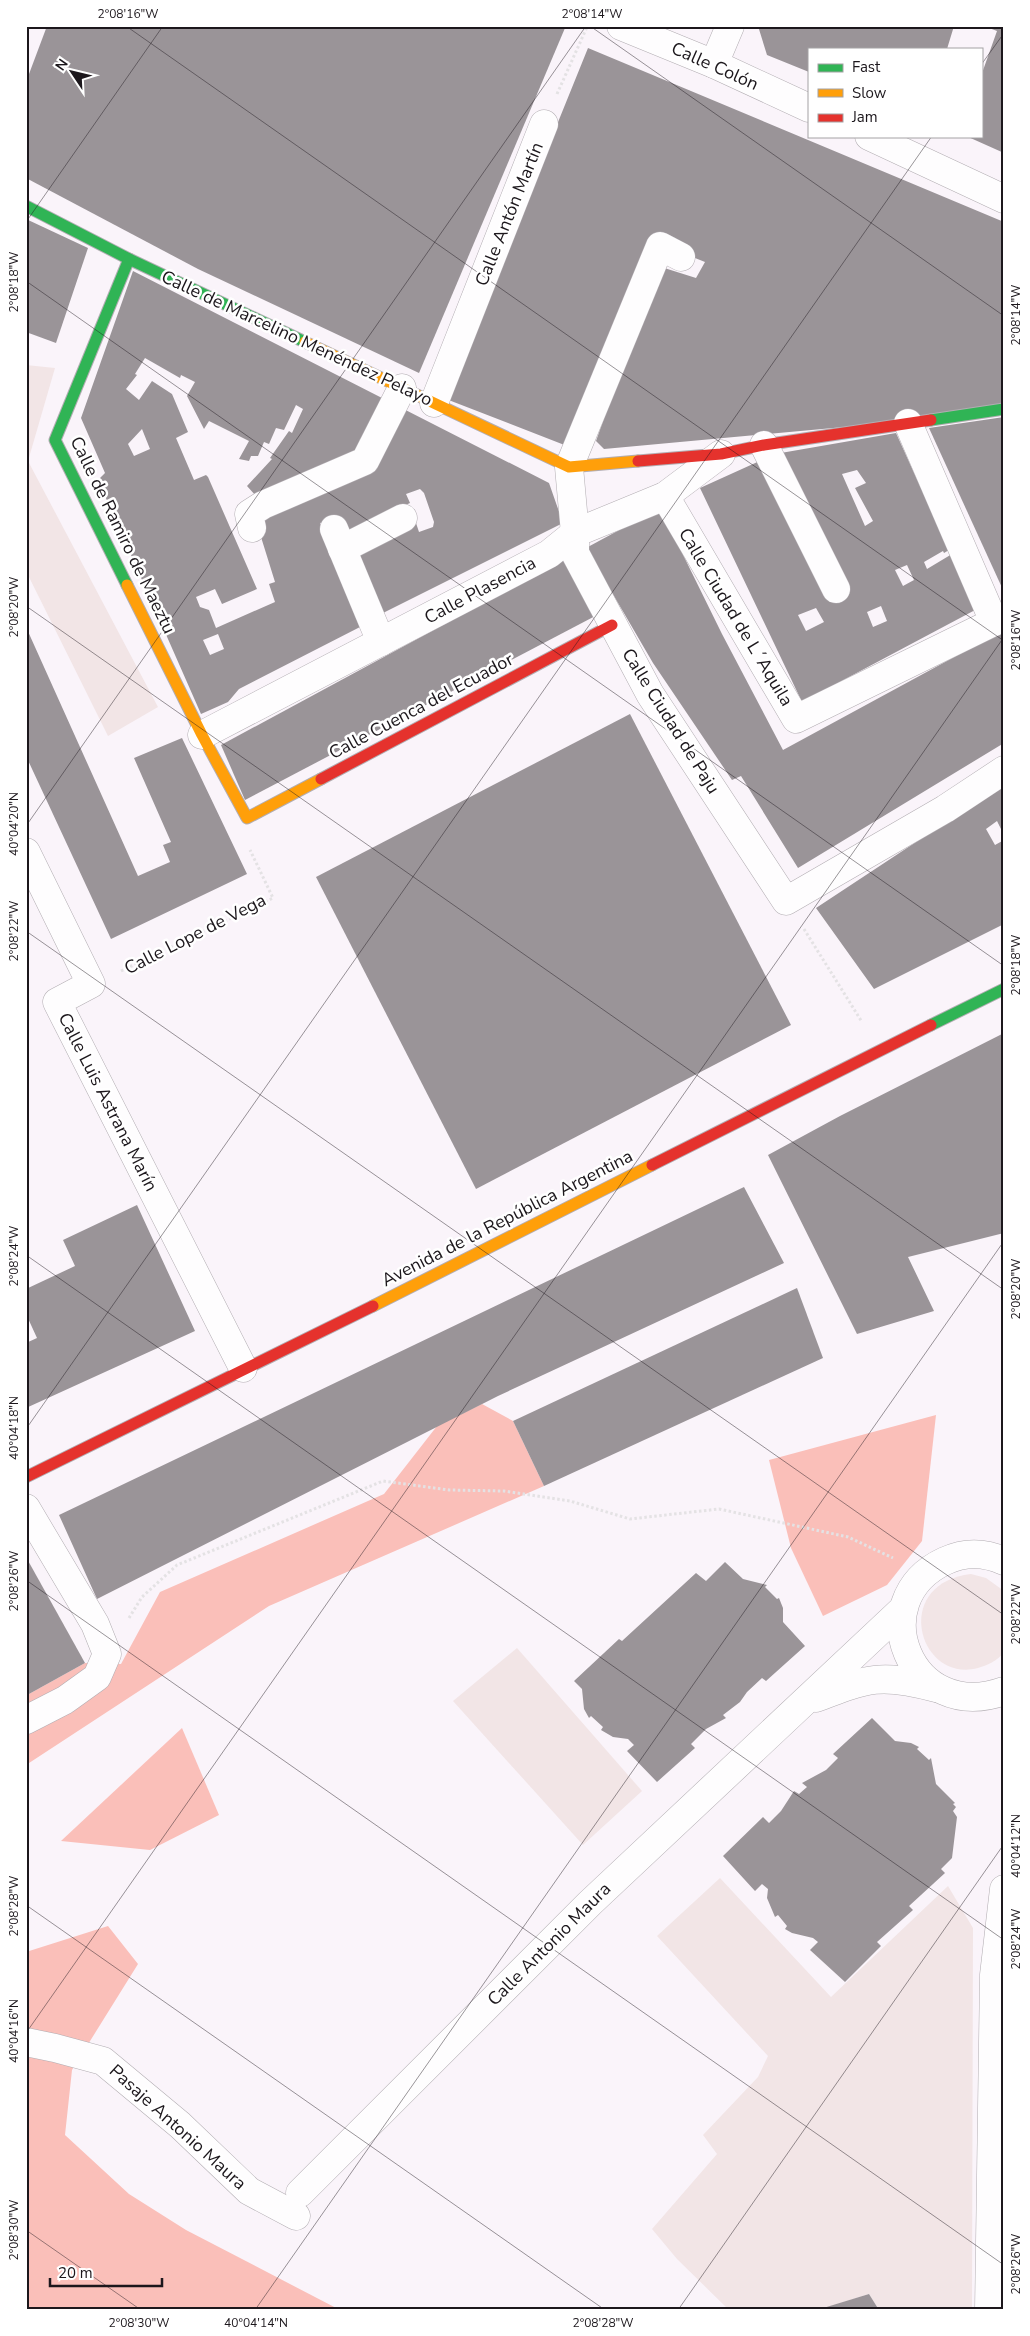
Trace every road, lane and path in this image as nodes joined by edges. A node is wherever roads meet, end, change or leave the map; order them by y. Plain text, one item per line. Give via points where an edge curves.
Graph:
1 (587, 26) edge
2 (621, 26) edge
3 (730, 26) edge
4 (714, 64) junction
5 (808, 108) edge
6 (544, 124) joint
7 (873, 138) edge
8 (1004, 199) edge
9 (26, 206) edge
10 (682, 258) dead end
11 (129, 259) junction
12 (402, 388) junction
13 (434, 403) junction
14 (1004, 409) edge
15 (908, 423) junction
16 (764, 445) junction
17 (721, 454) junction
18 (569, 466) junction
19 (665, 496) junction
20 (403, 518) dead end
21 (252, 528) dead end
22 (575, 533) junction
23 (836, 589) dead end
24 (999, 620) edge
25 (612, 625) junction
26 (381, 642) junction
27 (202, 735) junction
28 (1004, 770) edge
29 (247, 818) junction
30 (26, 852) edge
31 (786, 901) junction
32 (91, 984) junction
33 (1004, 989) edge
34 (879, 1050) junction
35 (244, 1368) junction
36 (26, 1477) edge
37 (26, 1508) edge
38 (1004, 1561) edge
39 (925, 1573) junction
40 (904, 1610) junction
41 (107, 1654) junction
42 (938, 1688) junction
43 (1004, 1691) edge
44 (805, 1702) junction
45 (26, 1720) edge
46 (1004, 1889) edge
47 (26, 2042) edge
48 (298, 2205) joint
49 (989, 2310) edge

1 - 6 path, Calle Antón Martín
2 - 4 street, Calle Colón
3 - 4 street
4 - 5 street, Calle Colón
6 - 13 street, Calle Antón Martín
7 - 8 street
9 - 11 street, Calle de Marcelino Menéndez Pelayo
10 - 18 street via 660,246
11 - 12 street, Calle de Marcelino Menéndez Pelayo
11 - 27 street, Calle de Ramiro de Maeztu via 55,440
12 - 13 street, Calle de Marcelino Menéndez Pelayo
12 - 21 street via 365,461 263,505 249,514
13 - 18 street, Calle de Marcelino Menéndez Pelayo
14 - 15 street, Calle de Marcelino Menéndez Pelayo
15 - 16 street, Calle de Marcelino Menéndez Pelayo
15 - 24 street
16 - 17 street, Calle de Marcelino Menéndez Pelayo
16 - 23 street
17 - 18 street, Calle de Marcelino Menéndez Pelayo
17 - 19 street, Calle de Marcelino Menéndez Pelayo
18 - 22 street
19 - 22 street, Calle de Marcelino Menéndez Pelayo
19 - 24 street, Calle Ciudad de L´Aquila via 796,719
20 - 26 street via 338,539
22 - 25 street, Calle Ciudad de Paju via 575,552
22 - 26 street, Calle Plasencia via 549,554
25 - 29 street, Calle Cuenca del Ecuador
25 - 31 street, Calle Ciudad de Paju via 650,694
26 - 27 street, Calle Plasencia
27 - 29 street, Calle de Ramiro de Maeztu
28 - 31 street via 945,809
29 - 32 path, Calle Lope de Vega via 238,824 273,898
30 - 32 street
31 - 34 path
32 - 35 street, Calle Luis Astrana Marín via 57,1002
33 - 34 street, Avenida de la República Argentina
34 - 35 street, Avenida de la República Argentina
35 - 36 street, Avenida de la República Argentina
37 - 41 street via 96,1624
38 - 39 street via 981,1554 966,1554 951,1558
39 - 40 street
39 - 41 path via 848,1537 719,1509 630,1518 570,1501 504,1491 449,1490 383,1481 177,1565 142,1597
40 - 42 street via 902,1623 906,1649 918,1672
40 - 44 street, Calle Antonio Maura
41 - 45 street via 97,1677 65,1700
42 - 43 street via 964,1697
42 - 44 street, Calle Antonio Maura via 885,1678 863,1680
44 - 48 street, Calle Antonio Maura via 590,1903
46 - 49 street via 994,1975
47 - 48 street, Pasaje Antonio Maura via 103,2061 180,2125 249,2191

